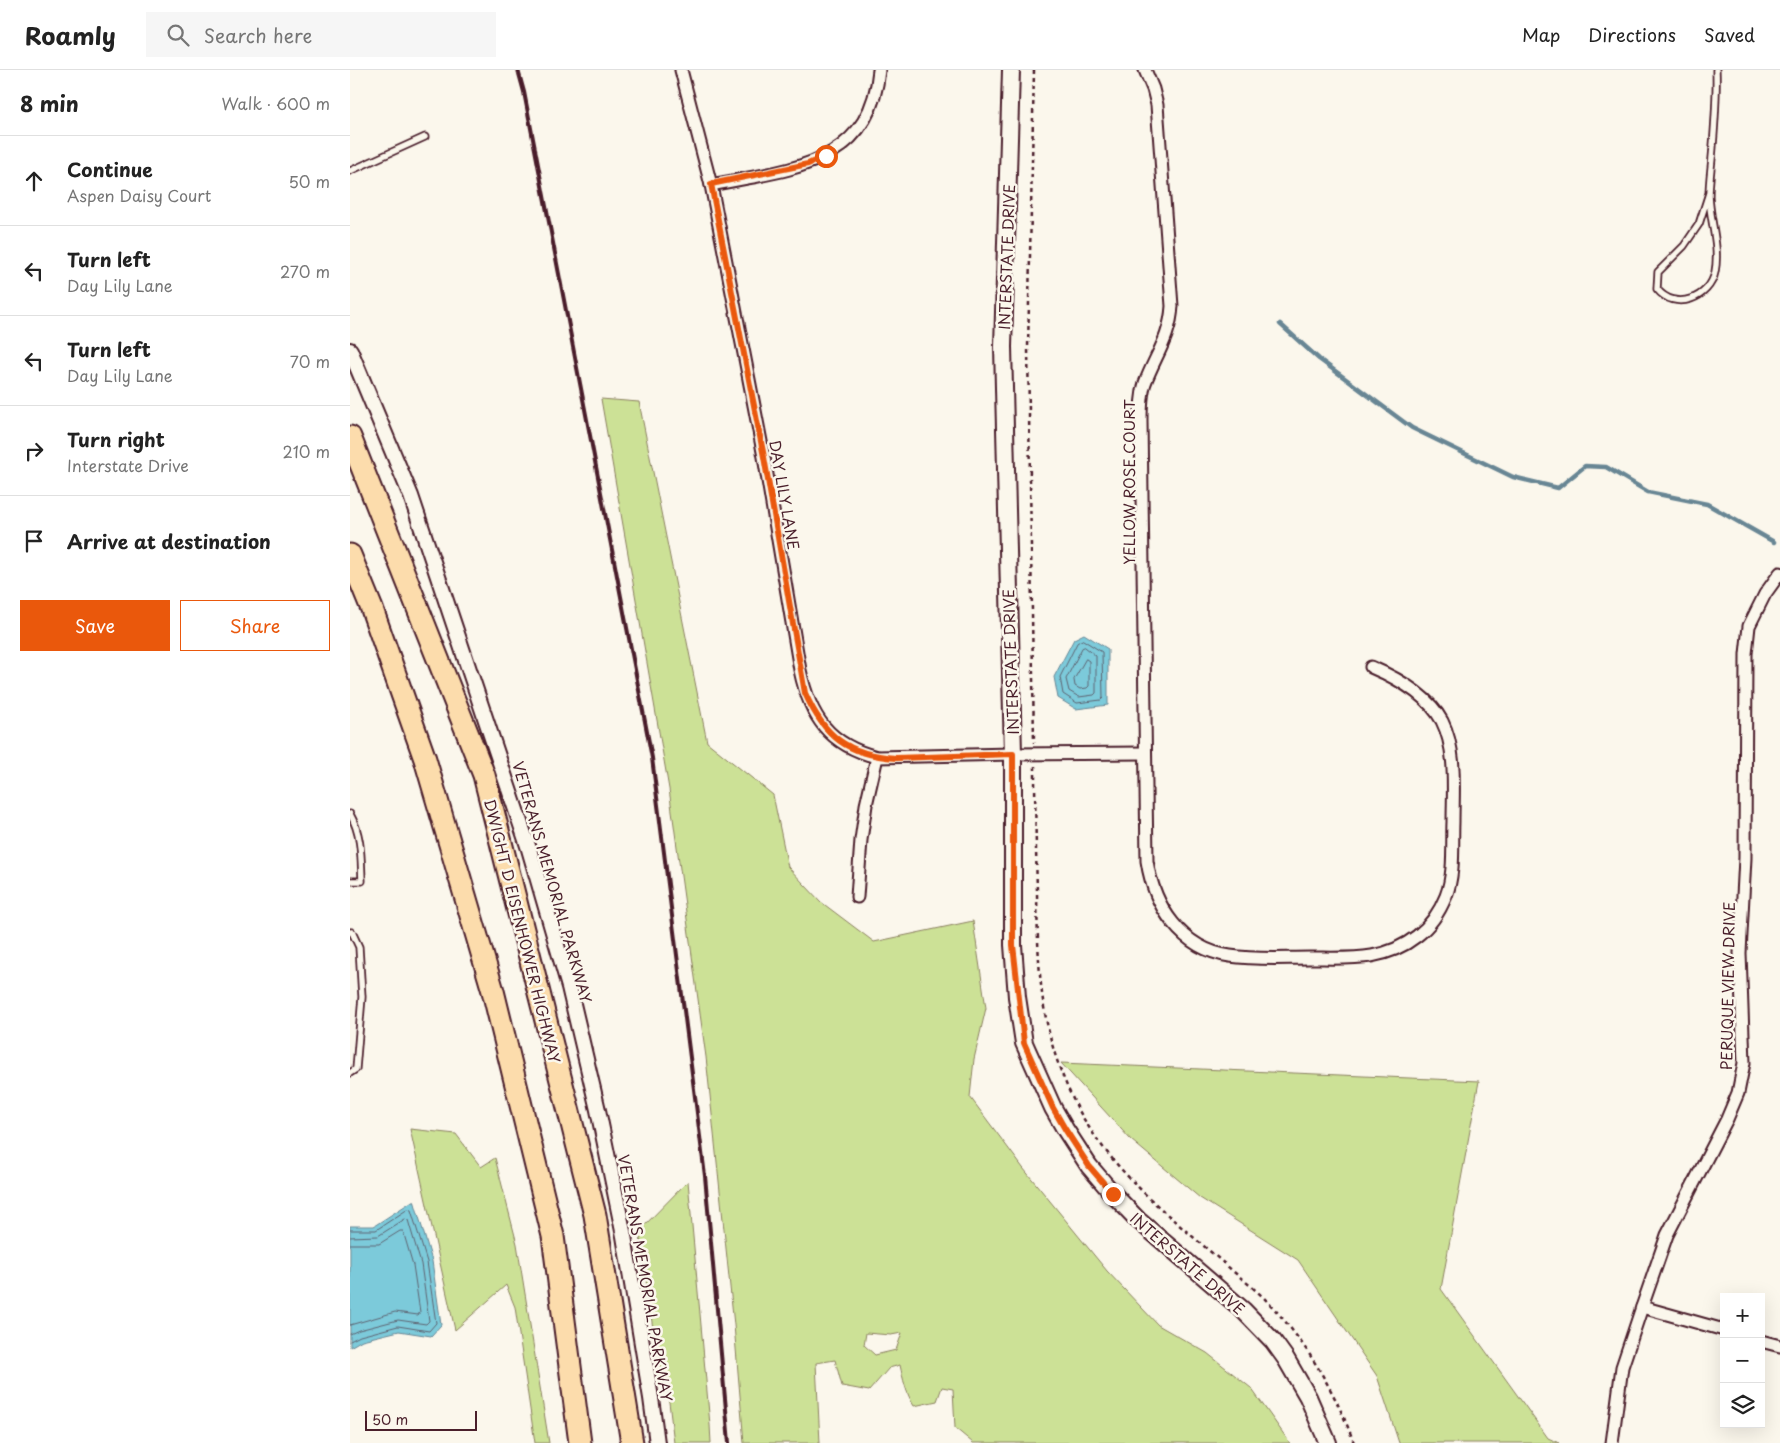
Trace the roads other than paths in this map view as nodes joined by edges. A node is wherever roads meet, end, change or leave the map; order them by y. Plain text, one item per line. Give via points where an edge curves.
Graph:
1 (681, 70) edge
2 (879, 70) edge
3 (1011, 70) edge
4 (1145, 70) edge
5 (1716, 70) edge
6 (425, 137) dead end
7 (350, 172) edge
8 (711, 184) junction
9 (1709, 193) junction
10 (350, 350) edge
11 (350, 437) edge
12 (350, 555) edge
13 (1780, 572) edge
14 (1371, 667) dead end
15 (1013, 754) junction
16 (1145, 754) junction
17 (877, 757) junction
18 (350, 814) edge
19 (352, 824) edge
20 (350, 881) edge
21 (856, 897) dead end
22 (350, 932) edge
23 (350, 1073) edge
24 (1642, 1307) junction
25 (1720, 1329) edge
26 (1765, 1341) edge
27 (1780, 1346) edge
28 (580, 1443) edge
29 (632, 1443) edge
30 (657, 1443) edge
31 (1328, 1443) edge
32 (1612, 1443) edge

1 - 8 street, DAY LILY LANE
2 - 8 street via 873,102 864,120 853,135 826,156 808,164
3 - 15 main road, INTERSTATE DRIVE via 1003,347
4 - 16 street, YELLOW ROSE COURT via 1156,105 1172,320 1145,384 1142,400
5 - 9 lane
6 - 7 lane
8 - 17 street, DAY LILY LANE via 764,457 805,693 827,731 844,744
9 - 9 lane via 1716,248 1715,272 1710,286 1701,295 1688,300 1675,301 1663,297 1657,289 1658,272 1700,224
10 - 30 street, VETERANS MEMORIAL PARKWAY via 411,496 526,840 569,988 624,1236
11 - 29 highway, DWIGHT D EISENHOWER HIGHWAY via 484,776 594,1215
12 - 28 highway via 426,759 493,991 553,1236
13 - 24 street, PERUQUE VIEW DRIVE via 1749,626 1746,654 1745,858 1740,953 1744,1063 1738,1093 1667,1236
14 - 16 street, YELLOW ROSE COURT via 1412,690 1434,709 1445,729 1452,756 1452,864 1446,896 1418,935 1388,953 1350,958 1246,958 1214,952 1186,936 1164,911 1150,880
15 - 16 street, DAY LILY LANE
15 - 17 street, DAY LILY LANE
15 - 31 main road, INTERSTATE DRIVE via 1013,945 1017,997 1024,1043 1053,1108 1077,1148 1113,1194 1273,1341 1305,1391
17 - 21 street via 866,805
18 - 19 lane
19 - 20 lane via 361,846 362,881
22 - 23 lane via 359,947 362,997 356,1069
24 - 25 street
24 - 32 street, PERUQUE VIEW DRIVE via 1622,1367
26 - 27 street

